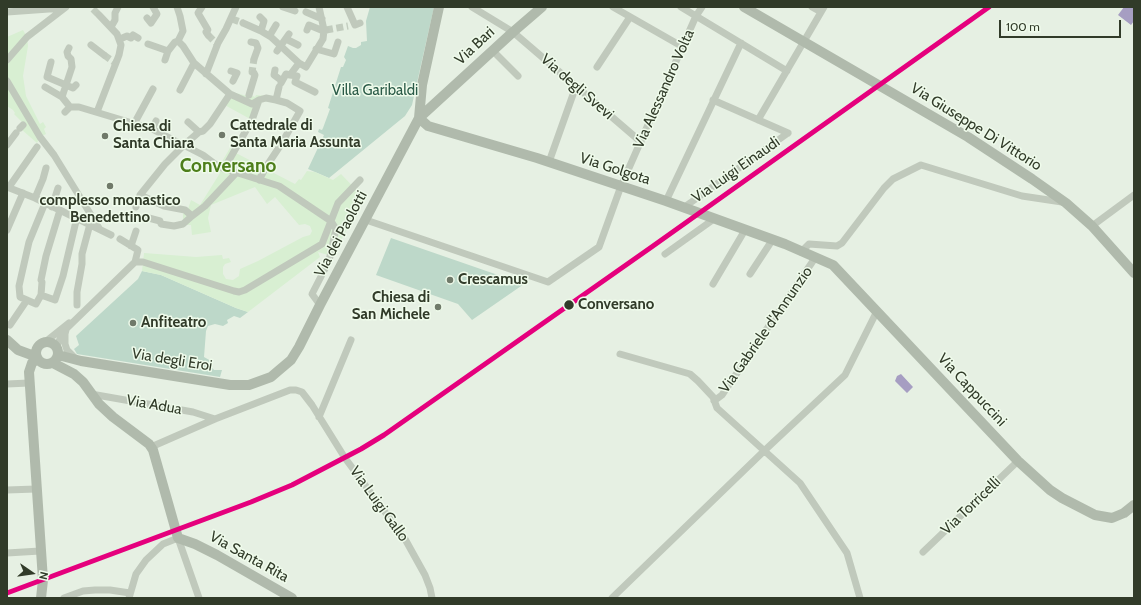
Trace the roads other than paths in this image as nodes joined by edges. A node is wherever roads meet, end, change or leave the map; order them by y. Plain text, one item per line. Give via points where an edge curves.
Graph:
1 (118, 7) edge
2 (153, 7) edge
3 (177, 7) edge
4 (202, 7) edge
5 (236, 7) edge
6 (283, 7) edge
7 (319, 7) edge
8 (347, 7) edge
9 (439, 7) edge
10 (472, 7) edge
11 (542, 7) edge
12 (613, 7) edge
13 (681, 7) edge
14 (702, 7) edge
15 (744, 7) edge
16 (812, 7) edge
17 (63, 8) edge
18 (822, 10) edge
19 (296, 11) dead end
20 (7, 12) edge
21 (306, 12) dead end
22 (99, 14) tunnel mouth
23 (696, 16) junction
24 (630, 17) junction
25 (147, 18) dead end
26 (260, 18) dead end
27 (322, 18) junction
28 (243, 23) tunnel mouth
29 (276, 25) dead end
30 (354, 25) dead end
31 (111, 27) junction
32 (307, 30) dead end
33 (325, 30) junction
34 (261, 32) junction
35 (513, 32) junction
36 (208, 35) tunnel mouth
37 (271, 36) junction
38 (138, 38) dead end
39 (178, 41) junction
40 (120, 42) junction
41 (251, 42) dead end
42 (338, 42) dead end
43 (803, 42) junction
44 (283, 43) junction
45 (741, 43) junction
46 (148, 44) dead end
47 (91, 45) dead end
48 (298, 45) dead end
49 (683, 47) junction
50 (69, 48) dead end
51 (316, 49) junction
52 (492, 50) junction
53 (168, 51) junction
54 (104, 55) tunnel mouth
55 (254, 59) tunnel mouth
56 (7, 60) edge
57 (166, 60) dead end
58 (51, 62) dead end
59 (194, 63) junction
60 (299, 63) junction
61 (597, 67) dead end
62 (231, 70) dead end
63 (275, 70) dead end
64 (787, 71) junction
65 (254, 73) tunnel mouth
66 (206, 74) junction
67 (290, 75) junction
68 (518, 76) dead end
69 (7, 81) edge
70 (233, 81) dead end
71 (76, 84) dead end
72 (281, 84) junction
73 (65, 85) junction
74 (422, 85) junction
75 (576, 86) junction
76 (45, 88) dead end
77 (153, 89) dead end
78 (180, 90) dead end
79 (228, 92) junction
80 (316, 92) dead end
81 (249, 94) dead end
82 (62, 97) junction
83 (259, 100) junction
84 (276, 100) junction
85 (713, 100) junction
86 (70, 107) junction
87 (429, 109) junction
88 (65, 112) dead end
89 (97, 112) junction
90 (419, 118) junction
91 (758, 120) junction
92 (156, 121) dead end
93 (188, 122) dead end
94 (134, 124) junction
95 (19, 129) dead end
96 (152, 129) junction
97 (199, 132) junction
98 (641, 142) junction
99 (7, 145) edge
100 (184, 145) junction
101 (37, 147) dead end
102 (50, 162) junction
103 (549, 162) junction
104 (222, 168) junction
105 (236, 173) junction
106 (259, 180) junction
107 (360, 180) dead end
108 (621, 186) junction
109 (8, 187) edge
110 (58, 188) dead end
111 (23, 192) junction
112 (140, 195) junction
113 (1134, 195) edge
114 (35, 198) junction
115 (666, 201) junction
116 (45, 203) junction
117 (1066, 203) junction
118 (52, 207) junction
119 (136, 207) dead end
120 (683, 208) junction
121 (60, 210) junction
122 (192, 216) junction
123 (77, 217) junction
124 (145, 217) dead end
125 (714, 219) junction
126 (330, 220) junction
127 (366, 220) junction
128 (90, 224) junction
129 (1092, 226) junction
130 (99, 228) junction
131 (7, 230) edge
132 (745, 230) junction
133 (136, 231) dead end
134 (111, 235) dead end
135 (120, 239) dead end
136 (773, 240) junction
137 (131, 246) junction
138 (800, 252) junction
139 (665, 254) dead end
140 (815, 258) junction
141 (135, 262) junction
142 (1134, 273) edge
143 (750, 274) dead end
144 (713, 284) dead end
145 (41, 295) junction
146 (27, 300) junction
147 (77, 305) dead end
148 (320, 305) junction
149 (877, 311) junction
150 (76, 319) junction
151 (10, 326) dead end
152 (67, 328) junction
153 (7, 340) edge
154 (350, 340) dead end
155 (39, 352) junction
156 (620, 354) dead end
157 (56, 355) junction
158 (76, 359) junction
159 (278, 371) joint
160 (29, 383) junction
161 (7, 384) edge
162 (91, 394) junction
163 (714, 401) junction
164 (320, 417) junction
165 (215, 419) junction
166 (151, 446) junction
167 (764, 451) junction
168 (1018, 461) junction
169 (36, 489) junction
170 (7, 490) edge
171 (1134, 505) edge
172 (178, 538) junction
173 (40, 551) junction
174 (923, 552) dead end
175 (7, 553) edge
176 (129, 596) edge
177 (41, 598) edge
178 (64, 598) edge
179 (199, 598) edge
180 (292, 598) edge
181 (432, 598) edge
182 (612, 598) edge
183 (860, 598) edge

1 - 31 street
2 - 25 street via 157,14 151,22
3 - 39 street via 183,31
4 - 36 street via 198,13 208,30
5 - 66 street via 217,43
6 - 19 street
7 - 27 street
8 - 30 street
9 - 74 street
10 - 35 street, Via degli Svevi
11 - 35 street, Via Bari
12 - 24 street
13 - 23 street
14 - 23 street, Via Alessandro Volta
15 - 43 street, Via Giuseppe Di Vittorio
16 - 18 street
17 - 20 street
17 - 56 street via 27,37
18 - 43 street
21 - 27 street
22 - 31 street
23 - 45 street
23 - 49 street, Via Alessandro Volta
24 - 49 street
24 - 61 street
26 - 34 street via 264,21
27 - 33 street
28 - 34 street
29 - 37 street
31 - 40 street
32 - 33 street via 309,25
33 - 51 street
34 - 37 street
35 - 52 street, Via Bari
35 - 75 street, Via degli Svevi
37 - 44 street
38 - 40 street via 133,35 130,38 127,36
39 - 53 street
39 - 59 street
40 - 89 street
41 - 55 street via 256,43 258,48
42 - 51 street via 334,54
43 - 64 street
43 - 117 street, Via Giuseppe Di Vittorio via 968,137
44 - 48 street
44 - 60 street
45 - 64 street
45 - 85 street
46 - 53 street
47 - 54 street
49 - 98 street, Via Alessandro Volta
50 - 73 street via 67,52 72,67
51 - 60 street via 306,66
52 - 68 street
52 - 87 street, Via Bari
53 - 57 street
58 - 73 street via 47,76
59 - 66 street
59 - 78 street
60 - 67 street
62 - 70 street via 237,73
63 - 72 street via 274,75
64 - 91 street
65 - 81 street
66 - 79 street
67 - 72 street via 286,74
67 - 80 street via 297,76 295,82
69 - 102 street via 40,138
71 - 73 street via 72,88
72 - 84 street
73 - 82 street
74 - 87 street
74 - 90 street
75 - 98 street, Via degli Svevi
75 - 103 street
76 - 82 street
77 - 94 street
79 - 83 street via 252,104
79 - 97 street via 210,124
82 - 86 street
83 - 84 street
83 - 104 street via 252,120
84 - 106 street via 300,111
85 - 91 street
85 - 115 street
86 - 88 street
86 - 89 street
87 - 90 street, Via dei Paolotti
89 - 94 street
90 - 103 street, Via Golgota via 428,126
90 - 127 street, Via dei Paolotti
91 - 120 street, Via Luigi Einaudi via 788,133
92 - 96 street
93 - 97 street
94 - 96 street
95 - 99 street
96 - 100 street
97 - 100 street
98 - 108 street, Via Alessandro Volta
100 - 104 street
100 - 112 street
101 - 109 street
102 - 114 street
102 - 130 street
103 - 108 street, Via Golgota
104 - 105 street
105 - 106 street
105 - 122 street
106 - 126 street via 279,186
107 - 126 street via 338,203
108 - 115 street, Via Golgota
108 - 127 street, Via Alessandro Volta via 599,248 548,282
109 - 111 street
110 - 118 street
111 - 114 street
111 - 131 street
112 - 119 street
112 - 122 street via 164,206 185,210
113 - 129 street
114 - 116 street
115 - 120 street, Via Golgota
116 - 118 street
116 - 146 street via 30,242 20,280 20,296
117 - 129 street, Via Giuseppe Di Vittorio
117 - 138 street via 1022,196 921,165 893,179 842,243 837,246 809,244
118 - 121 street
120 - 125 street, Via Golgota
121 - 123 street
121 - 145 street via 41,280
122 - 124 street via 183,224 174,226
123 - 128 street
123 - 145 street via 55,300
125 - 132 street, Via Golgota
125 - 139 street
126 - 141 street via 322,244 239,292 143,262
126 - 148 street via 336,229 329,261 312,294
127 - 148 street, Via dei Paolotti
128 - 130 street
128 - 147 street via 82,254
129 - 142 street, Via Giuseppe Di Vittorio
130 - 134 street
132 - 136 street, Via Golgota
132 - 144 street
133 - 137 street
135 - 137 street
136 - 138 street, Via Golgota
136 - 143 street
137 - 141 street via 138,250
138 - 140 street, Via Cappuccini
140 - 149 street, Via Cappuccini via 833,265
140 - 163 street, Via Gabriele d'Annunzio via 722,395
141 - 150 street
145 - 146 street via 36,304
146 - 151 street
148 - 159 street, Via dei Paolotti via 291,360
149 - 167 street via 845,375
149 - 168 street, Via Cappuccini
150 - 152 street
150 - 155 street via 64,325
152 - 157 street
152 - 158 street via 65,344
153 - 155 street
154 - 164 street
155 - 157 street via 50,343
155 - 157 street via 44,364
155 - 160 street via 29,372
156 - 163 street via 690,374
157 - 158 street, Via degli Eroi
157 - 162 street via 83,382
158 - 159 street, Via degli Eroi via 230,385 249,385 271,377
160 - 161 street
160 - 169 street
162 - 165 street, Via Adua via 193,412
162 - 166 street via 113,417
163 - 167 street via 717,408
164 - 165 street, Via Luigi Gallo via 302,392 290,390
164 - 181 street, Via Luigi Gallo via 345,458 405,539 425,575
165 - 166 street, Via Luigi Gallo
166 - 172 street via 157,459
167 - 182 street
167 - 183 street via 800,483 847,553
168 - 171 street, Via Cappuccini via 1050,490 1096,515 1112,518
168 - 174 street, Via Torricelli
169 - 170 street
169 - 173 street
172 - 176 street via 163,544 146,560 136,574
172 - 179 street
172 - 180 street, Via Santa Rita via 218,555
173 - 175 street
173 - 177 street via 43,580
176 - 178 street via 110,590 95,590 83,591

